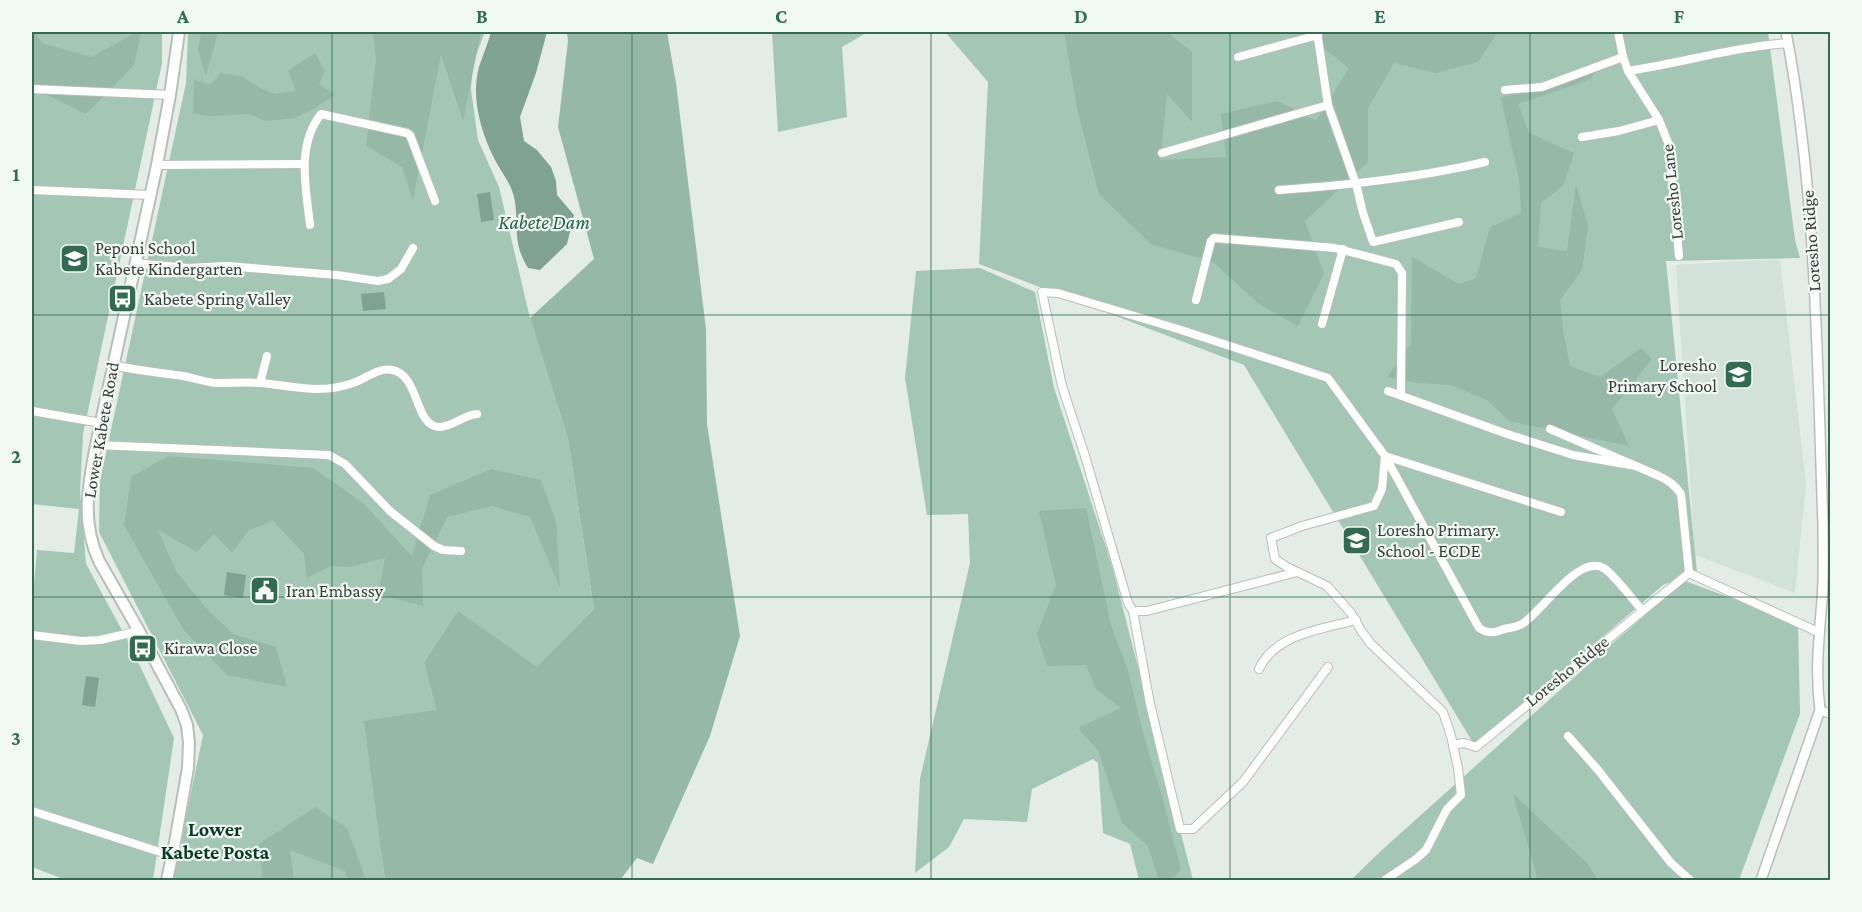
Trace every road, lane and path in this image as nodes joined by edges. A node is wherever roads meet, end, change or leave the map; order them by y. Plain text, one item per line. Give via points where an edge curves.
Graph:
1 (179, 32) edge
2 (1618, 32) edge
3 (1786, 32) edge
4 (1318, 33) edge
5 (1788, 43) junction
6 (1238, 57) dead end
7 (1623, 57) junction
8 (1628, 71) junction
9 (32, 89) edge
10 (1505, 90) dead end
11 (170, 95) junction
12 (1328, 105) junction
13 (1659, 120) junction
14 (1582, 137) dead end
15 (1162, 153) dead end
16 (1485, 162) dead end
17 (303, 164) junction
18 (157, 165) junction
19 (1356, 184) junction
20 (32, 190) edge
21 (1279, 190) dead end
22 (150, 195) junction
23 (435, 201) dead end
24 (1459, 222) dead end
25 (310, 225) dead end
26 (413, 248) dead end
27 (1343, 249) junction
28 (1679, 256) dead end
29 (135, 263) junction
30 (1196, 300) dead end
31 (1322, 324) dead end
32 (267, 356) dead end
33 (112, 365) junction
34 (260, 383) junction
35 (1388, 391) dead end
36 (1401, 395) junction
37 (32, 411) edge
38 (477, 414) dead end
39 (101, 423) junction
40 (1550, 429) dead end
41 (96, 445) junction
42 (1385, 456) junction
43 (1636, 466) junction
44 (1561, 512) dead end
45 (461, 551) dead end
46 (1297, 572) junction
47 (1689, 573) junction
48 (1642, 610) junction
49 (1133, 611) junction
50 (1356, 620) junction
51 (139, 631) junction
52 (1818, 632) junction
53 (32, 635) edge
54 (1328, 667) dead end
55 (1259, 669) dead end
56 (1820, 710) junction
57 (1830, 714) edge
58 (1568, 735) dead end
59 (1453, 745) junction
60 (32, 811) edge
61 (173, 855) junction
62 (167, 880) edge
63 (1385, 880) edge
64 (1690, 880) edge
65 (1761, 880) edge

1 - 11 main road, Lower Kabete Road
2 - 7 street, Loresho Lane
3 - 5 street, Loresho Ridge
4 - 6 street
4 - 12 street
5 - 8 street via 1759,45
5 - 52 street, Loresho Ridge via 1810,216 1823,526
7 - 8 street, Loresho Lane
7 - 10 street via 1542,87
8 - 13 street, Loresho Lane
9 - 11 street
11 - 18 main road, Lower Kabete Road
12 - 15 street
12 - 19 street
13 - 14 street
13 - 28 street, Loresho Lane via 1669,144
16 - 19 street
17 - 18 street
17 - 23 street via 312,125 321,114 407,133
17 - 25 street
18 - 22 main road, Lower Kabete Road
19 - 21 street
19 - 24 street via 1373,242
20 - 22 street
22 - 29 main road, Lower Kabete Road
26 - 29 street via 401,268 388,279 378,281 227,266 188,268
27 - 30 street via 1214,238
27 - 31 street
27 - 36 street via 1396,264 1402,273
29 - 33 main road, Lower Kabete Road
32 - 34 street
33 - 34 street via 214,383
33 - 39 main road, Lower Kabete Road
34 - 38 street via 337,387 391,369 409,382 424,418 431,425 445,426
35 - 36 street
36 - 43 street via 1573,455
37 - 39 street
39 - 41 main road, Lower Kabete Road
40 - 43 street
41 - 45 street via 329,455 345,464 390,512 434,546
41 - 51 main road, Lower Kabete Road via 87,518 90,535 99,561
42 - 44 street
42 - 46 street via 1382,489 1374,506 1270,538 1275,559
42 - 48 street via 1479,628 1486,633 1522,624 1586,566 1605,568
42 - 49 street via 1328,378 1167,325 1058,293 1042,292 1062,386
43 - 47 street via 1670,481 1681,494
46 - 49 street via 1147,611
46 - 50 street via 1327,586
47 - 48 street, Loresho Ridge
47 - 52 street
48 - 59 street, Loresho Ridge via 1476,747
49 - 54 street via 1180,829 1193,829 1243,782
50 - 55 street via 1308,632 1275,647
50 - 59 street via 1371,644 1443,712
51 - 53 street via 81,641
51 - 61 main road, Lower Kabete Road via 181,709 189,734 188,768
52 - 56 street, Loresho Ridge
56 - 57 street
56 - 65 street, Loresho Ridge
58 - 64 street via 1671,863
59 - 63 street via 1461,795 1447,809 1426,850
60 - 61 street
61 - 62 main road, Lower Kabete Road

